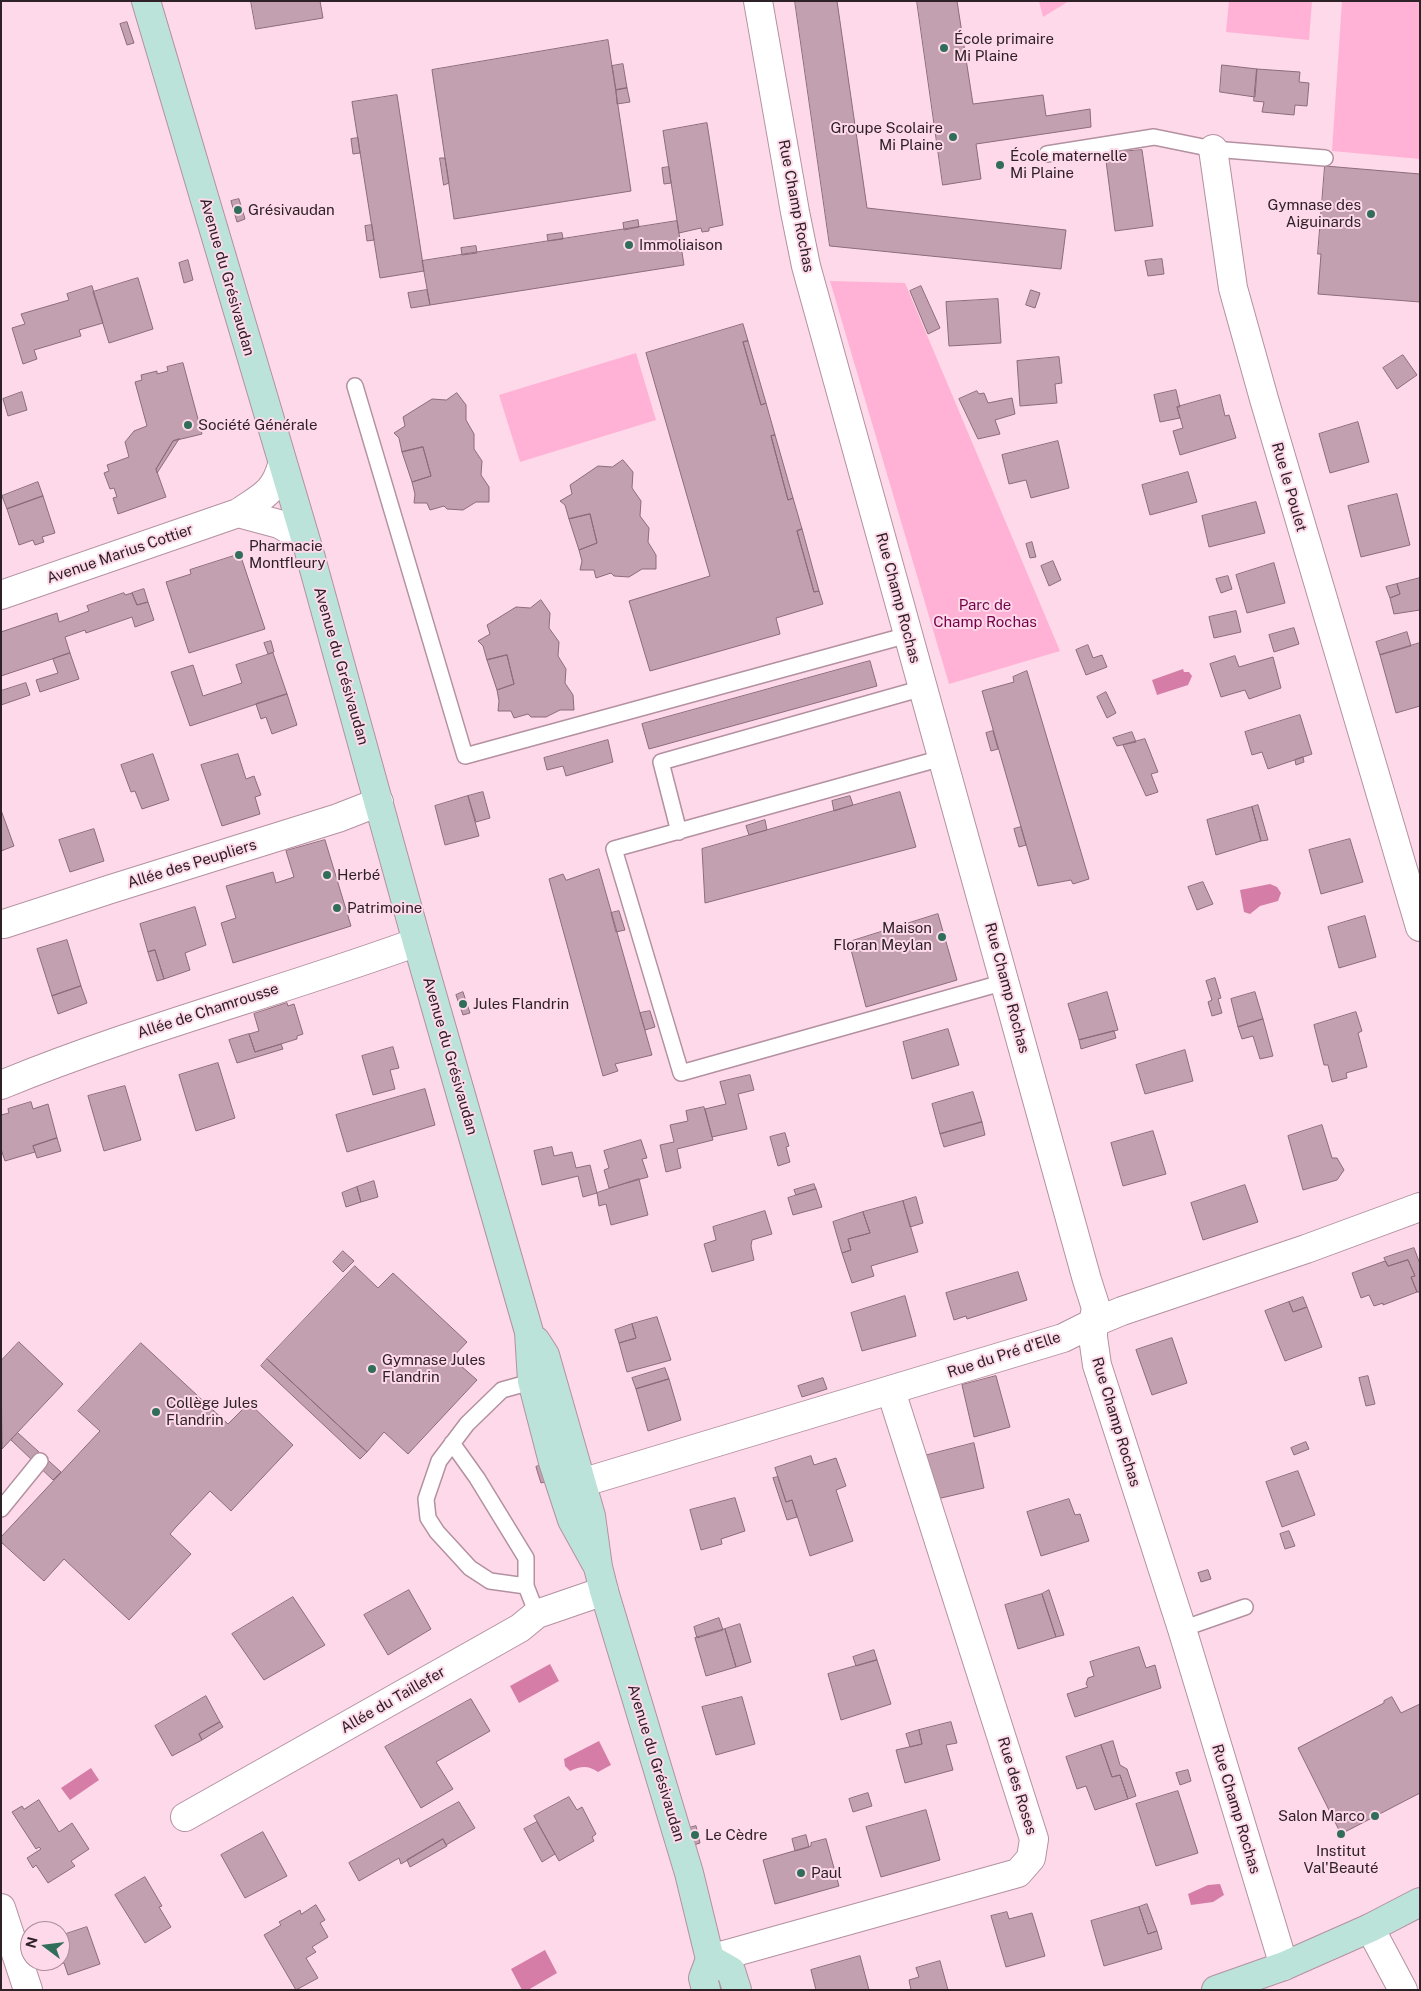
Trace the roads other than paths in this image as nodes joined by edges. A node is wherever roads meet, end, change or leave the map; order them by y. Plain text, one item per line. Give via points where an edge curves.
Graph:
1 (146, 1) edge
2 (758, 1) edge
3 (1213, 148) junction
4 (1047, 154) dead end
5 (1325, 158) dead end
6 (355, 386) dead end
7 (282, 465) junction
8 (238, 513) junction
9 (304, 538) junction
10 (1, 595) edge
11 (908, 635) junction
12 (923, 688) junction
13 (942, 758) junction
14 (378, 802) junction
15 (679, 832) junction
16 (4, 924) dead end
17 (1420, 927) edge
18 (417, 942) junction
19 (1005, 982) junction
20 (1, 1085) edge
21 (1420, 1207) edge
22 (1093, 1323) junction
23 (542, 1380) junction
24 (891, 1391) junction
25 (452, 1443) junction
26 (40, 1461) dead end
27 (581, 1483) junction
28 (1, 1509) edge
29 (601, 1579) junction
30 (526, 1586) junction
31 (1245, 1607) dead end
32 (537, 1614) junction
33 (1182, 1630) junction
34 (186, 1817) dead end
35 (1420, 1902) edge
36 (1, 1908) edge
37 (1370, 1928) junction
38 (710, 1959) junction
39 (1284, 1966) junction
40 (28, 1990) edge
41 (706, 1990) edge
42 (736, 1990) edge
43 (1216, 1990) edge
44 (1403, 1990) edge

1 - 7 street, Avenue du Grésivaudan
2 - 11 street, Rue Champ Rochas via 806,266
3 - 4 lane via 1154,137
3 - 5 lane
3 - 17 street, Rue le Poulet via 1232,288
6 - 11 lane via 465,756
7 - 8 street, Avenue Marius Cottier via 278,480 270,491
7 - 9 street, Avenue du Grésivaudan
8 - 9 street via 279,524
8 - 10 street, Avenue Marius Cottier
9 - 14 street, Avenue du Grésivaudan
11 - 12 street, Rue Champ Rochas
12 - 13 street, Rue Champ Rochas
12 - 15 lane via 661,762
13 - 15 lane
13 - 19 street, Rue Champ Rochas
14 - 16 street, Allée des Peupliers via 338,818
14 - 18 street, Avenue du Grésivaudan
15 - 19 lane via 614,849 681,1073
18 - 20 street, Allée de Chamrousse via 140,1033
18 - 23 street, Avenue du Grésivaudan via 529,1332 545,1355
19 - 22 street, Rue Champ Rochas via 1096,1308
21 - 22 street, Rue du Pré d'Elle
22 - 24 street, Rue du Pré d'Elle via 1063,1338
22 - 33 street, Rue Champ Rochas via 1097,1365
23 - 25 lane via 502,1390
23 - 27 street, Avenue du Grésivaudan
23 - 29 street, Avenue du Grésivaudan via 552,1462 572,1520
24 - 27 street, Rue du Pré d'Elle
24 - 38 street, Rue des Roses via 1034,1839 1031,1858 1018,1873
25 - 30 lane via 526,1558
25 - 30 lane via 438,1461 426,1499 428,1518 470,1568 490,1581
26 - 28 lane
27 - 29 street, Avenue du Grésivaudan via 591,1516
29 - 32 street, Allée du Taillefer
29 - 38 street, Avenue du Grésivaudan via 683,1851
30 - 32 lane
31 - 33 lane
32 - 34 street, Allée du Taillefer via 520,1628
33 - 39 street, Rue Champ Rochas
35 - 37 street
36 - 40 street
37 - 39 street
37 - 44 street
38 - 41 street, Avenue du Grésivaudan via 703,1978
38 - 42 street via 731,1971
39 - 43 street

